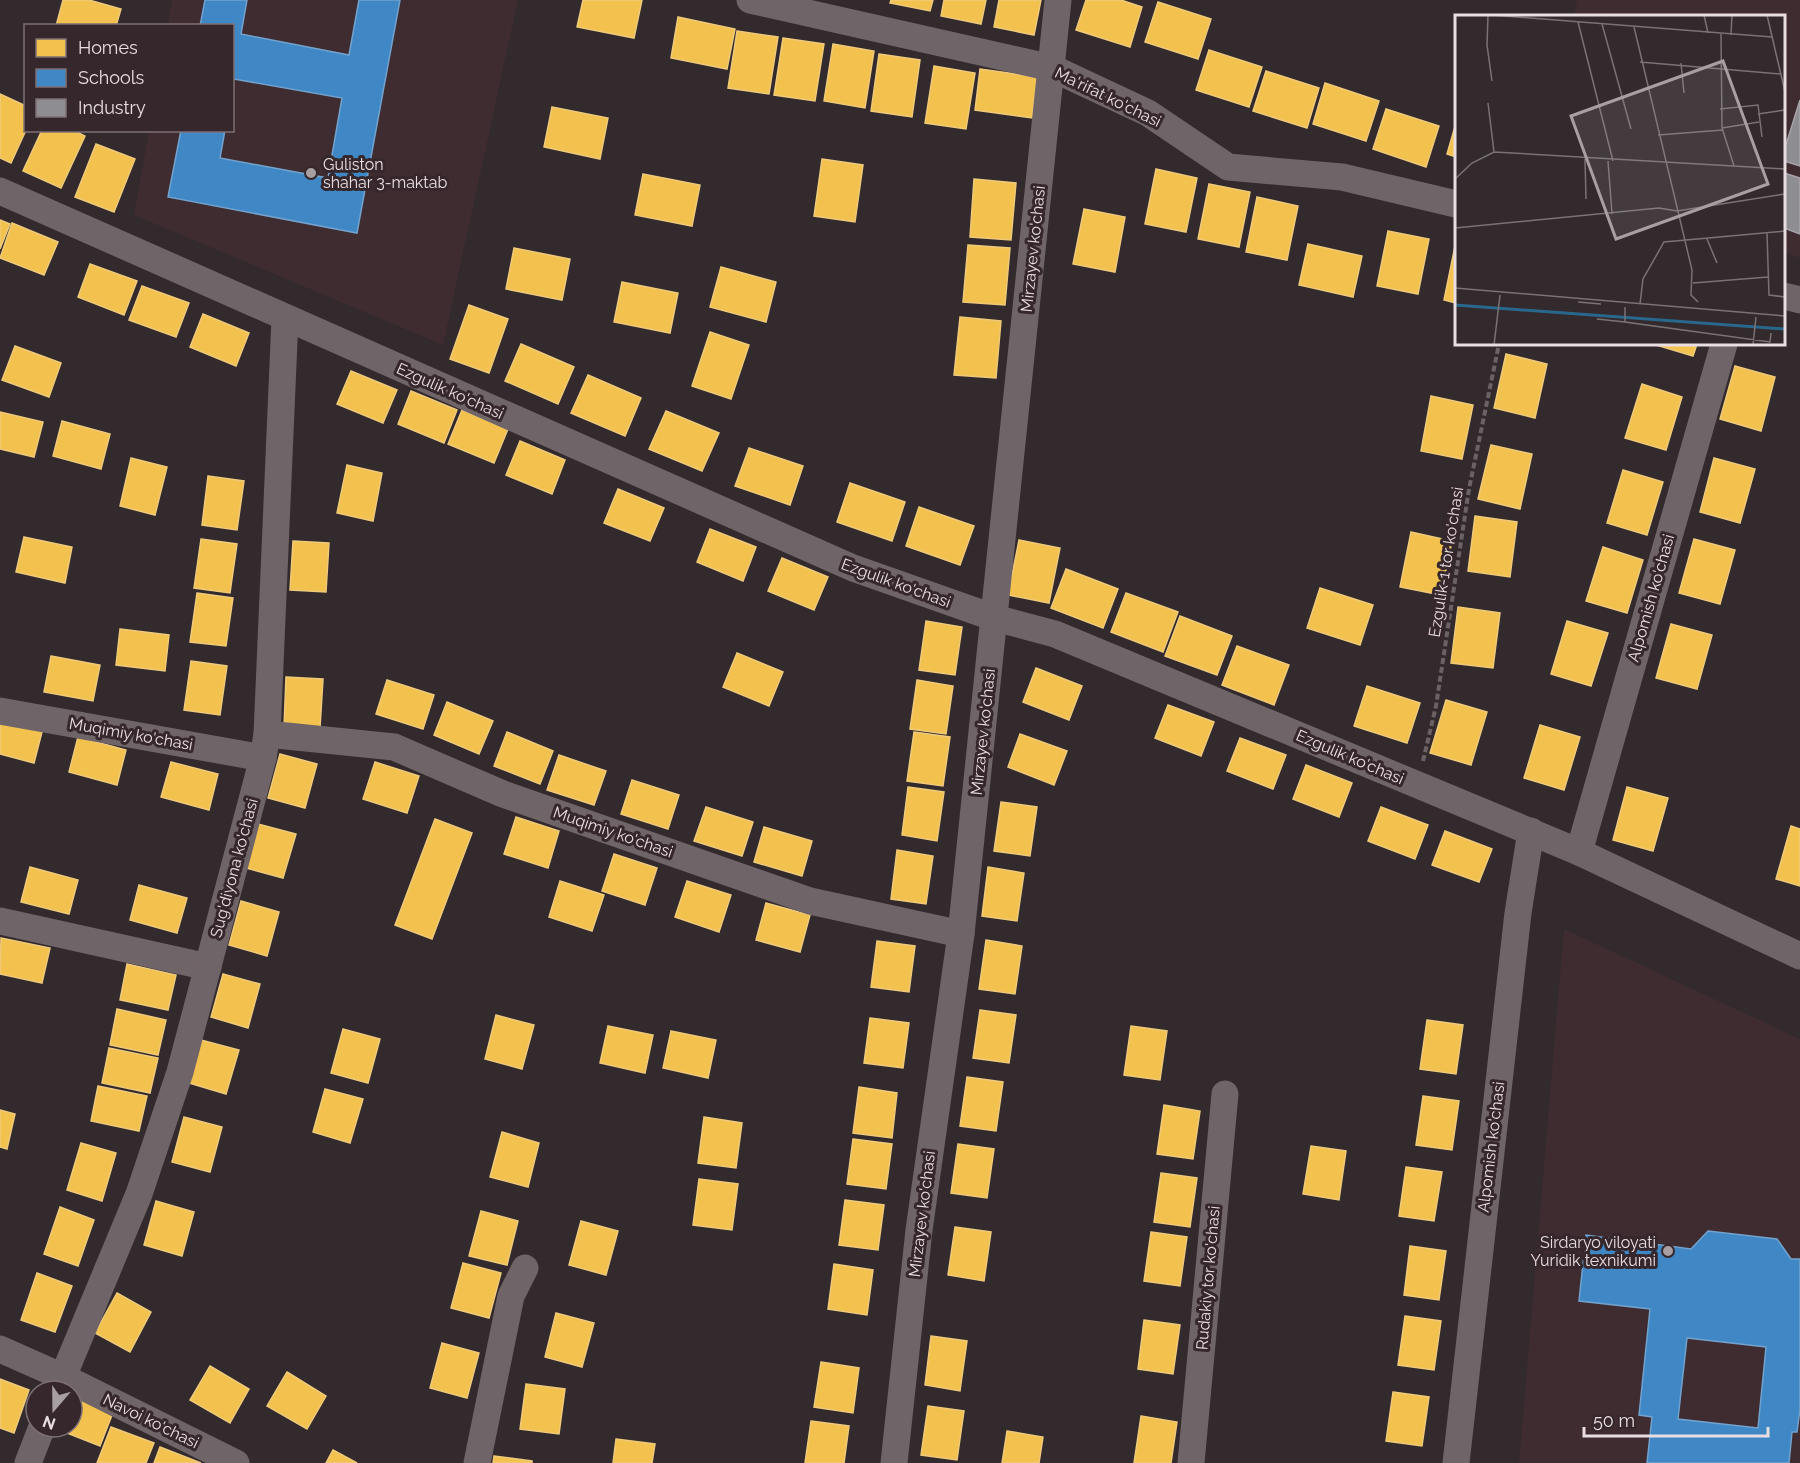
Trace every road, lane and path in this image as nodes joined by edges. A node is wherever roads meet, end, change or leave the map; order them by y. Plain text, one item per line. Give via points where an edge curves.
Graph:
1 (750, 0) edge
2 (1058, 0) edge
3 (1052, 68) junction
4 (0, 191) edge
5 (1455, 204) edge
6 (1785, 296) edge
7 (1800, 300) edge
8 (285, 318) junction
9 (1499, 345) edge
10 (1724, 345) edge
11 (995, 618) junction
12 (0, 711) edge
13 (265, 746) junction
14 (1418, 785) junction
15 (1532, 831) junction
16 (1579, 852) junction
17 (0, 921) edge
18 (961, 934) junction
19 (1800, 956) edge
20 (208, 967) junction
21 (1225, 1094) dead end
22 (525, 1268) dead end
23 (0, 1349) edge
24 (51, 1379) edge
25 (62, 1379) edge
26 (84, 1395) edge
27 (37, 1439) edge
28 (28, 1463) edge
29 (236, 1463) edge
30 (477, 1463) edge
31 (894, 1463) edge
32 (1191, 1463) edge
33 (1456, 1463) edge

1 - 3 street, Ma'rifat ko'chasi
2 - 3 street, Mirzayev ko'chasi
3 - 5 street, Ma'rifat ko'chasi via 1148,113 1228,167 1342,177
3 - 11 street, Mirzayev ko'chasi
4 - 8 street, Ezgulik ko'chasi
6 - 7 street
8 - 11 street, Ezgulik ko'chasi via 853,568
8 - 13 street, Sug'diyona ko'chasi
9 - 14 path, Ezgulik-1 tor ko'chasi via 1469,489 1436,706
10 - 16 street, Alpomish ko'chasi
11 - 14 street, Ezgulik ko'chasi via 1055,634
11 - 18 street, Mirzayev ko'chasi
12 - 13 street, Muqimiy ko'chasi
13 - 18 street, Muqimiy ko'chasi via 394,747 503,794 810,901
13 - 20 street, Sug'diyona ko'chasi
14 - 15 street, Ezgulik ko'chasi
15 - 16 street, Ezgulik ko'chasi
15 - 33 street, Alpomish ko'chasi via 1518,914
16 - 19 street, Ezgulik ko'chasi
17 - 20 street
18 - 31 street, Mirzayev ko'chasi via 919,1230
20 - 25 street, Sug'diyona ko'chasi via 180,1072 139,1194
21 - 32 street, Rudakiy tor ko'chasi
22 - 30 street via 511,1296
23 - 24 street, Navoi ko'chasi
26 - 29 street, Navoi ko'chasi
27 - 28 street

